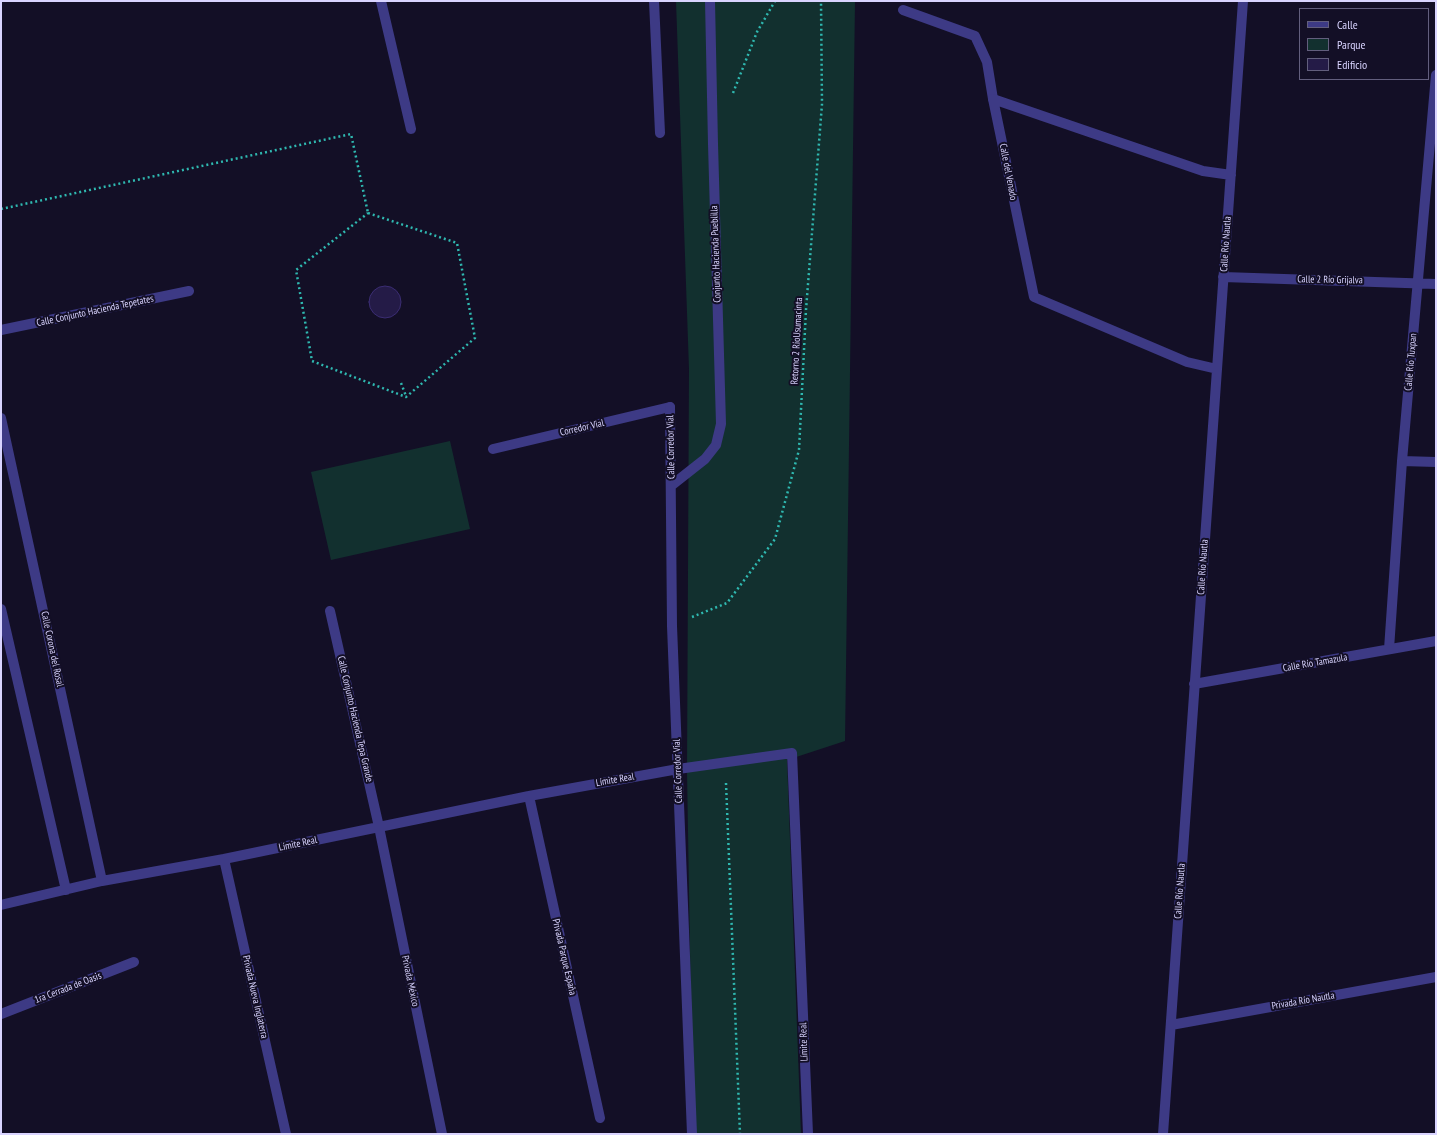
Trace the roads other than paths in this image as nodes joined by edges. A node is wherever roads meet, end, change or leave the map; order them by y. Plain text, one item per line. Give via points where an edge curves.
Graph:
1 (381, 1) edge
2 (654, 1) edge
3 (710, 1) edge
4 (1243, 1) edge
5 (903, 10) dead end
6 (1436, 75) edge
7 (994, 99) junction
8 (1435, 106) edge
9 (411, 129) dead end
10 (660, 133) dead end
11 (1231, 175) junction
12 (1224, 278) junction
13 (1418, 282) junction
14 (1436, 284) edge
15 (189, 291) dead end
16 (1, 330) edge
17 (1217, 369) junction
18 (670, 407) joint
19 (1, 418) edge
20 (493, 449) dead end
21 (1402, 461) junction
22 (1436, 462) edge
23 (672, 486) junction
24 (1, 609) edge
25 (330, 611) dead end
26 (1436, 641) edge
27 (1389, 649) junction
28 (1194, 684) junction
29 (678, 769) junction
30 (529, 796) junction
31 (379, 827) junction
32 (224, 860) junction
33 (102, 881) junction
34 (66, 890) junction
35 (1, 904) edge
36 (134, 962) dead end
37 (1436, 977) edge
38 (1, 1014) edge
39 (1171, 1025) junction
40 (600, 1118) dead end
41 (286, 1134) edge
42 (442, 1134) edge
43 (692, 1134) edge
44 (808, 1134) edge
45 (1163, 1134) edge

1 - 9 street
2 - 10 street
3 - 23 street, Conjunto Hacienda Pueblilla via 721,424 716,445 709,454
4 - 11 street, Calle Río Nautla
5 - 7 street via 975,36 987,62
6 - 8 street, Calle Río Tuxpan
7 - 11 street via 1203,171
7 - 17 street, Calle del Venado via 1034,297 1187,362
8 - 13 street, Calle Río Tuxpan
11 - 12 street, Calle Río Nautla
12 - 13 street, Calle 2 Río Grijalva
12 - 17 street, Calle Río Nautla
13 - 14 street, Calle 2 Río Grijalva
13 - 21 street, Calle Río Tuxpan
15 - 16 street, Calle Conjunto Hacienda Tepetates
17 - 28 street, Calle Río Nautla
18 - 20 street, Corredor Vial
18 - 23 street, Calle Corredor Vial
19 - 33 street, Calle Corona del Rosal
21 - 22 street
21 - 27 street, Calle Río Tuxpan
23 - 29 street, Calle Corredor Vial via 672,626
24 - 34 street
25 - 31 street, Calle Conjunto Hacienda Tepa Grande
26 - 27 street, Calle Río Tamazula
27 - 28 street, Calle Río Tamazula
28 - 39 street, Calle Río Nautla
29 - 30 street, Límite Real
29 - 43 street, Calle Corredor Vial
29 - 44 street, Límite Real via 792,752
30 - 31 street, Límite Real
30 - 40 street, Privada Parque España
31 - 32 street, Límite Real
31 - 42 street, Privada México
32 - 33 street, Límite Real
32 - 41 street, Privada Nueva Inglaterra
33 - 34 street, Límite Real
34 - 35 street, Límite Real
36 - 38 street, 1ra Cerrada de Oasis
37 - 39 street, Privada Río Nautla
39 - 45 street, Calle Río Nautla

